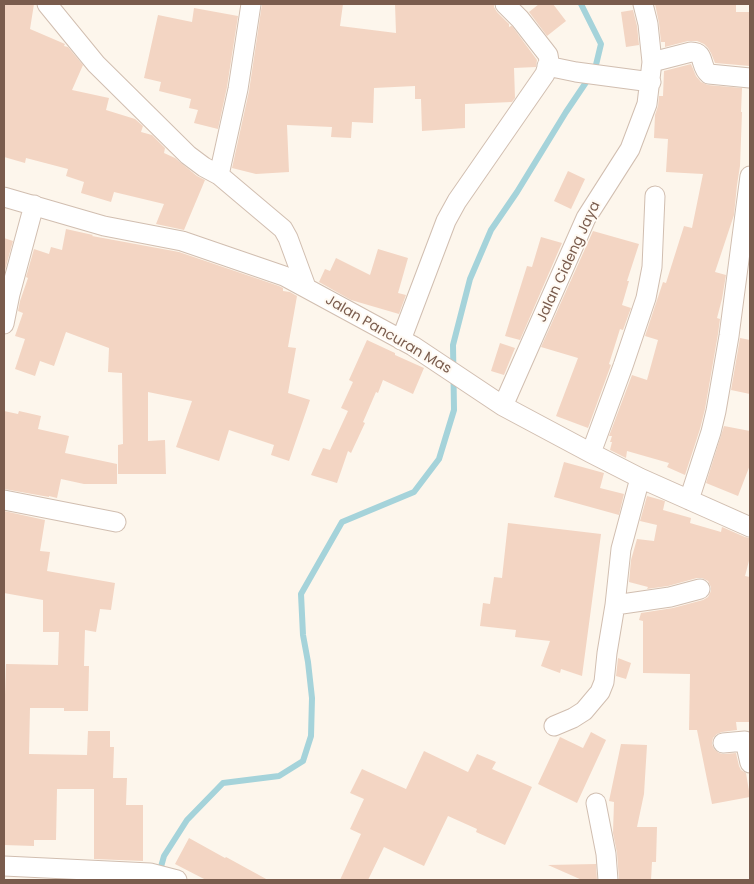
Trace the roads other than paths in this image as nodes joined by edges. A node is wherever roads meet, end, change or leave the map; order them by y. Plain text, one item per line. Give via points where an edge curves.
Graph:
1 (47, 4) edge
2 (251, 4) edge
3 (505, 4) edge
4 (643, 4) edge
5 (652, 62) junction
6 (547, 66) junction
7 (750, 78) edge
8 (651, 82) junction
9 (219, 175) junction
10 (750, 176) edge
11 (655, 196) dead end
12 (4, 197) edge
13 (34, 205) junction
14 (306, 287) junction
15 (4, 324) edge
16 (401, 340) junction
17 (499, 403) junction
18 (591, 453) junction
19 (640, 478) junction
20 (4, 500) edge
21 (689, 500) junction
22 (116, 522) dead end
23 (750, 527) edge
24 (700, 589) dead end
25 (615, 605) junction
26 (554, 726) dead end
27 (748, 741) edge
28 (723, 743) dead end
29 (750, 763) edge
30 (596, 803) dead end
31 (4, 866) edge
32 (43, 874) edge
33 (175, 879) edge
34 (608, 880) edge

1 - 9 street via 110,78 188,155
2 - 9 street via 238,89
3 - 6 street via 548,55
4 - 5 street, Jalan Cideng Jaya
5 - 7 street via 695,52 700,55 709,74
5 - 8 street, Jalan Cideng Jaya
6 - 8 street
6 - 16 street via 545,74 446,221
8 - 17 street, Jalan Cideng Jaya via 647,104 630,149 586,218
9 - 14 street via 283,229
10 - 21 street via 716,411
11 - 18 street via 652,268 646,298
12 - 13 street, Jalan Pancuran Mas
13 - 14 street, Jalan Pancuran Mas via 104,226 182,242 284,276
13 - 15 street
14 - 16 street, Jalan Pancuran Mas
16 - 17 street, Jalan Pancuran Mas
17 - 18 street, Jalan Pancuran Mas
18 - 19 street, Jalan Pancuran Mas
19 - 21 street, Jalan Pancuran Mas
19 - 25 street via 621,549
20 - 22 street
21 - 23 street, Jalan Pancuran Mas
24 - 25 street
25 - 26 street via 600,692 584,711
27 - 28 street
27 - 29 street
30 - 34 street
31 - 32 street
32 - 33 street via 150,873

